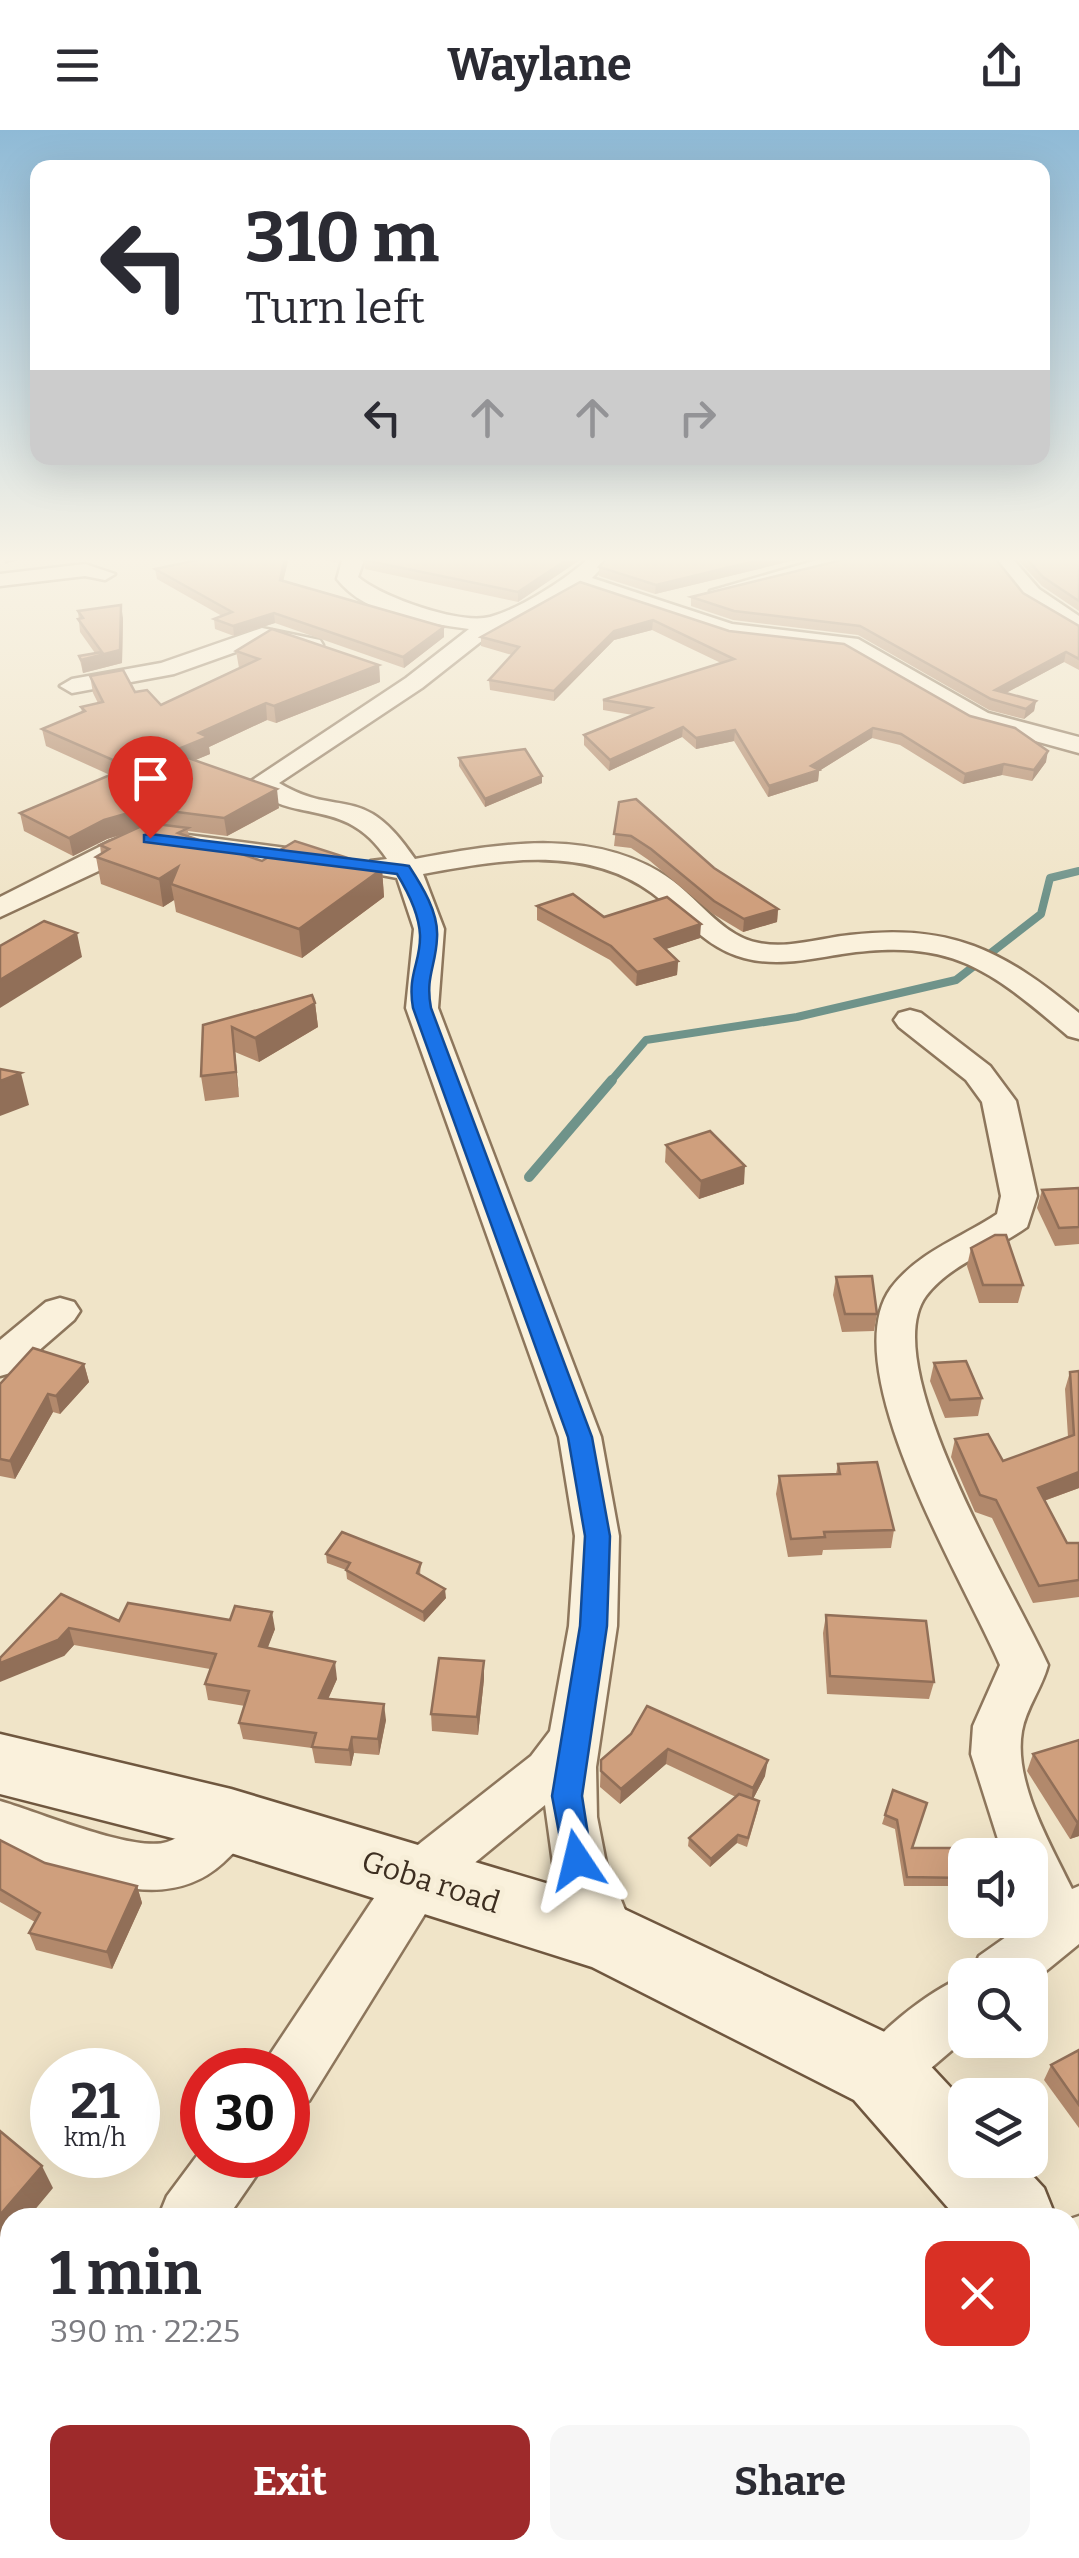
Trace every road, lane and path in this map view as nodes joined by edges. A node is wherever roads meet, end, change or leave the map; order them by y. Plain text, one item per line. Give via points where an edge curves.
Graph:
1 (159, 670) edge
2 (411, 670) edge
3 (896, 670) edge
4 (72, 686) dead end
5 (1079, 745) edge
6 (403, 870) junction
7 (0, 908) edge
8 (910, 1020) dead end
9 (1079, 1029) edge
10 (60, 1311) dead end
11 (0, 1362) edge
12 (574, 1738) junction
13 (0, 1764) edge
14 (231, 1821) junction
15 (0, 1824) edge
16 (419, 1876) junction
17 (1070, 1918) edge
18 (610, 1936) junction
19 (1020, 1958) edge
20 (948, 2017) edge
21 (309, 2048) edge
22 (882, 2072) junction
23 (218, 2178) edge
24 (196, 2208) edge
25 (1005, 2208) edge

1 - 4 street
2 - 6 street via 264,781 277,794 360,815 376,827
3 - 5 street via 980,718
6 - 7 street via 150,838
6 - 9 street via 546,852 608,857 635,867 746,950 788,953 920,937 999,966
6 - 12 street via 428,920 417,981 422,1008 580,1437 597,1536 593,1626
8 - 17 street via 991,1086 1019,1196 1014,1219 957,1249 903,1299 892,1364 946,1503 1024,1665 1020,1687 1002,1714 995,1754 1016,1821
10 - 11 street
12 - 16 street via 534,1784
12 - 18 street via 570,1834 583,1886
13 - 14 street, Goba road
14 - 15 street via 185,1861 168,1867 128,1864
14 - 16 street, Goba road
16 - 18 street, Goba road
16 - 21 street
17 - 19 street
18 - 22 street, Goba road
20 - 22 street
22 - 25 street, Goba road
23 - 24 street

